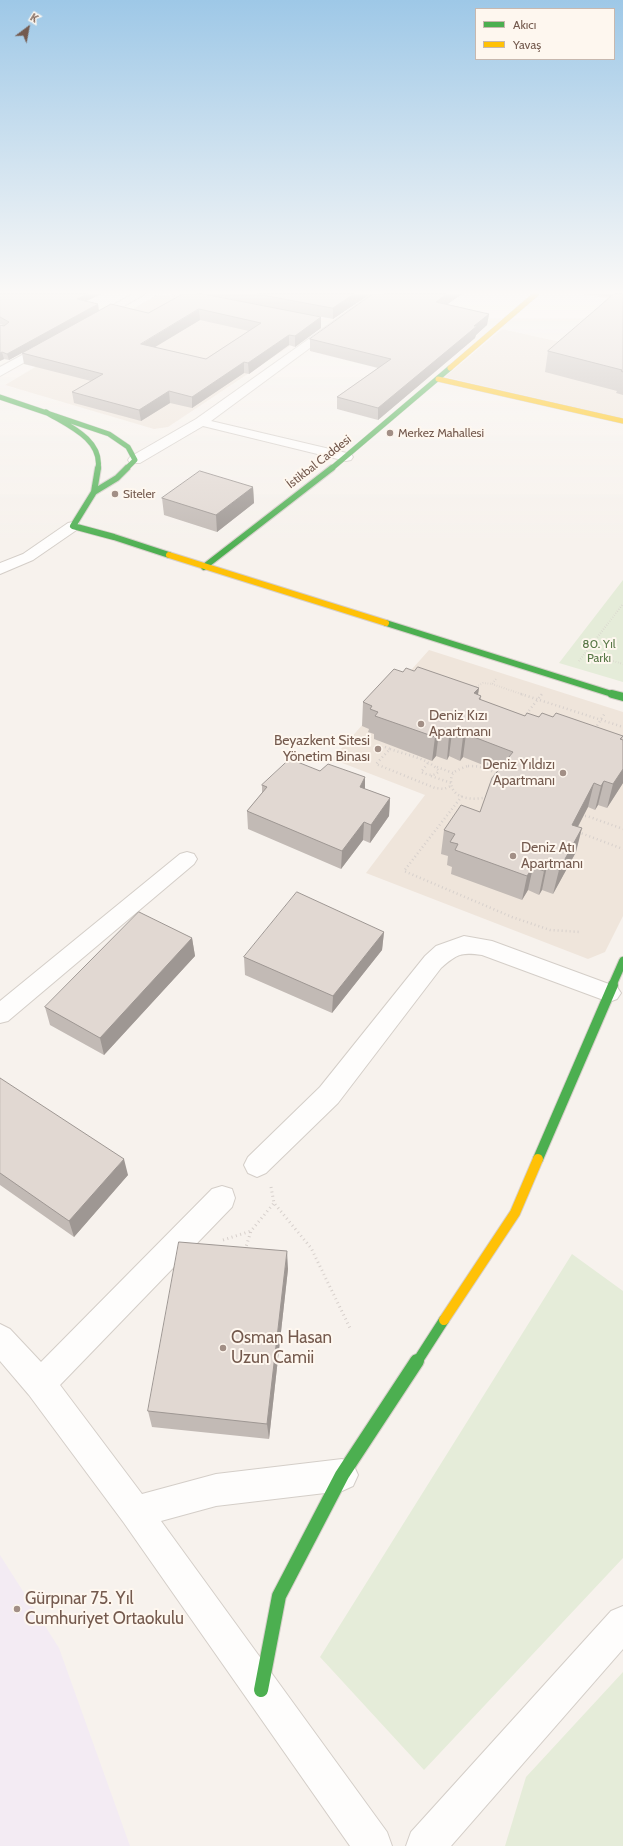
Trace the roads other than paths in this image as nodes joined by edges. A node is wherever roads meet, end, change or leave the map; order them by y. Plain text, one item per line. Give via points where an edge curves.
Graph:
1 (258, 380) edge
2 (437, 380) edge
3 (443, 380) edge
4 (0, 397) edge
5 (46, 412) junction
6 (623, 421) edge
7 (201, 422) junction
8 (346, 457) junction
9 (136, 460) junction
10 (94, 492) junction
11 (73, 526) junction
12 (204, 567) junction
13 (0, 569) edge
14 (623, 697) edge
15 (187, 859) dead end
16 (623, 961) edge
17 (609, 993) junction
18 (0, 1014) edge
19 (258, 1165) road end
20 (222, 1198) dead end
21 (0, 1339) edge
22 (40, 1384) junction
23 (342, 1475) junction
24 (135, 1512) junction
25 (623, 1623) edge
26 (261, 1690) junction
27 (373, 1846) edge
28 (425, 1846) edge

1 - 7 street
2 - 8 street, İstikbal Caddesi
3 - 6 street
4 - 5 street
5 - 9 street via 109,434 133,450
5 - 10 street via 86,437 95,449 99,464
7 - 8 street
7 - 9 street
8 - 12 street, İstikbal Caddesi
9 - 10 street via 117,478
10 - 11 street
11 - 12 street
11 - 13 street via 28,557
12 - 14 street
15 - 18 street
16 - 17 street
17 - 19 street via 484,947 464,944 444,952 433,962 329,1095
17 - 23 street via 515,1213
20 - 22 street
21 - 22 street
22 - 24 street
23 - 24 street via 216,1490
23 - 26 street via 279,1596
24 - 26 street
25 - 28 street
26 - 27 street

